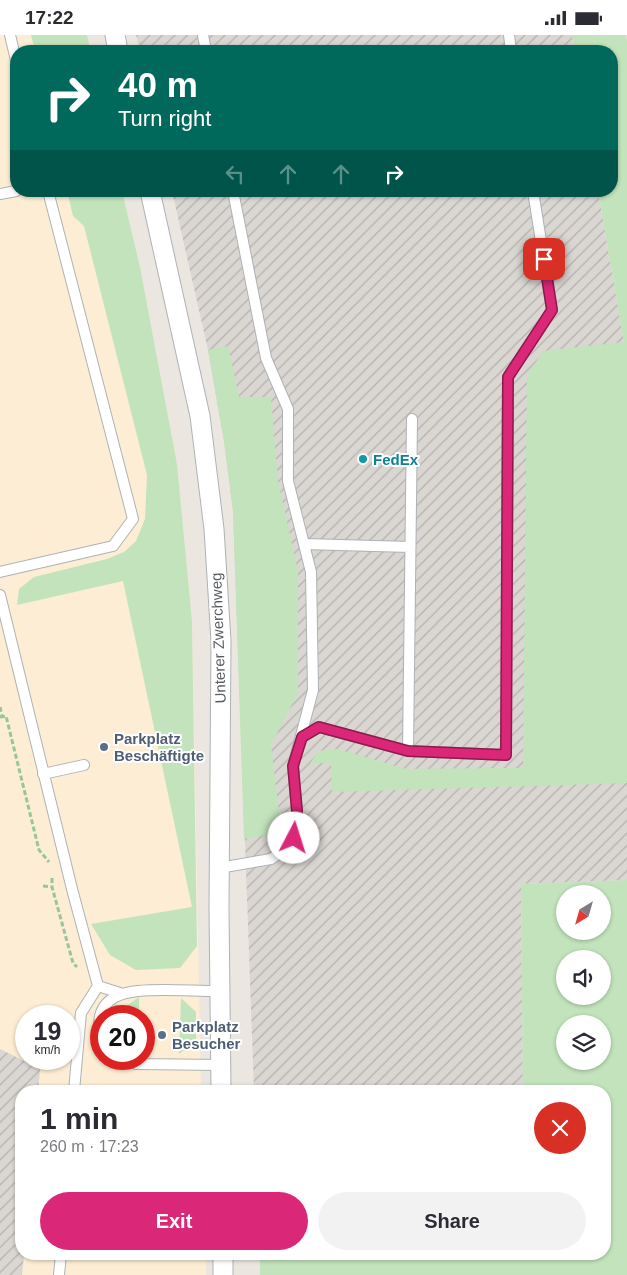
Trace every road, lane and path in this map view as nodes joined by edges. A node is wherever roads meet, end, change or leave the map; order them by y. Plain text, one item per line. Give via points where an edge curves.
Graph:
1 (50, 197) edge
2 (151, 197) edge
3 (234, 197) edge
4 (534, 197) edge
5 (412, 419) dead end
6 (304, 544) junction
7 (410, 547) junction
8 (0, 572) edge
9 (0, 595) edge
10 (0, 707) edge
11 (1, 717) edge
12 (302, 737) junction
13 (408, 751) junction
14 (84, 765) dead end
15 (44, 774) junction
16 (50, 864) dead end
17 (219, 868) junction
18 (52, 873) dead end
19 (52, 887) dead end
20 (98, 986) junction
21 (219, 991) junction
22 (120, 993) junction
23 (106, 1005) edge
24 (155, 1064) edge
25 (220, 1065) junction
26 (75, 1085) edge
27 (221, 1085) edge
28 (60, 1260) edge
29 (223, 1260) edge
30 (59, 1275) edge
31 (223, 1275) edge

1 - 8 lane via 133,519 113,546
2 - 17 street, Unterer Zwerchweg via 200,416 214,529 221,641
3 - 6 lane via 266,358 288,409 288,481
4 - 13 lane via 552,310 508,377 506,755
5 - 7 lane
6 - 7 lane
6 - 12 lane via 311,572 313,690
7 - 13 lane
9 - 15 lane
10 - 11 path
11 - 16 path via 6,715 39,850
12 - 13 lane via 319,727
12 - 17 lane via 293,766 297,811 294,838 286,849 271,859
14 - 15 lane
15 - 20 lane
17 - 21 street, Unterer Zwerchweg
18 - 19 path
20 - 22 lane
20 - 26 lane via 81,1013
21 - 22 lane via 134,990
21 - 25 street, Unterer Zwerchweg
22 - 23 lane
24 - 25 lane
25 - 27 street, Unterer Zwerchweg
28 - 30 lane
29 - 31 street

